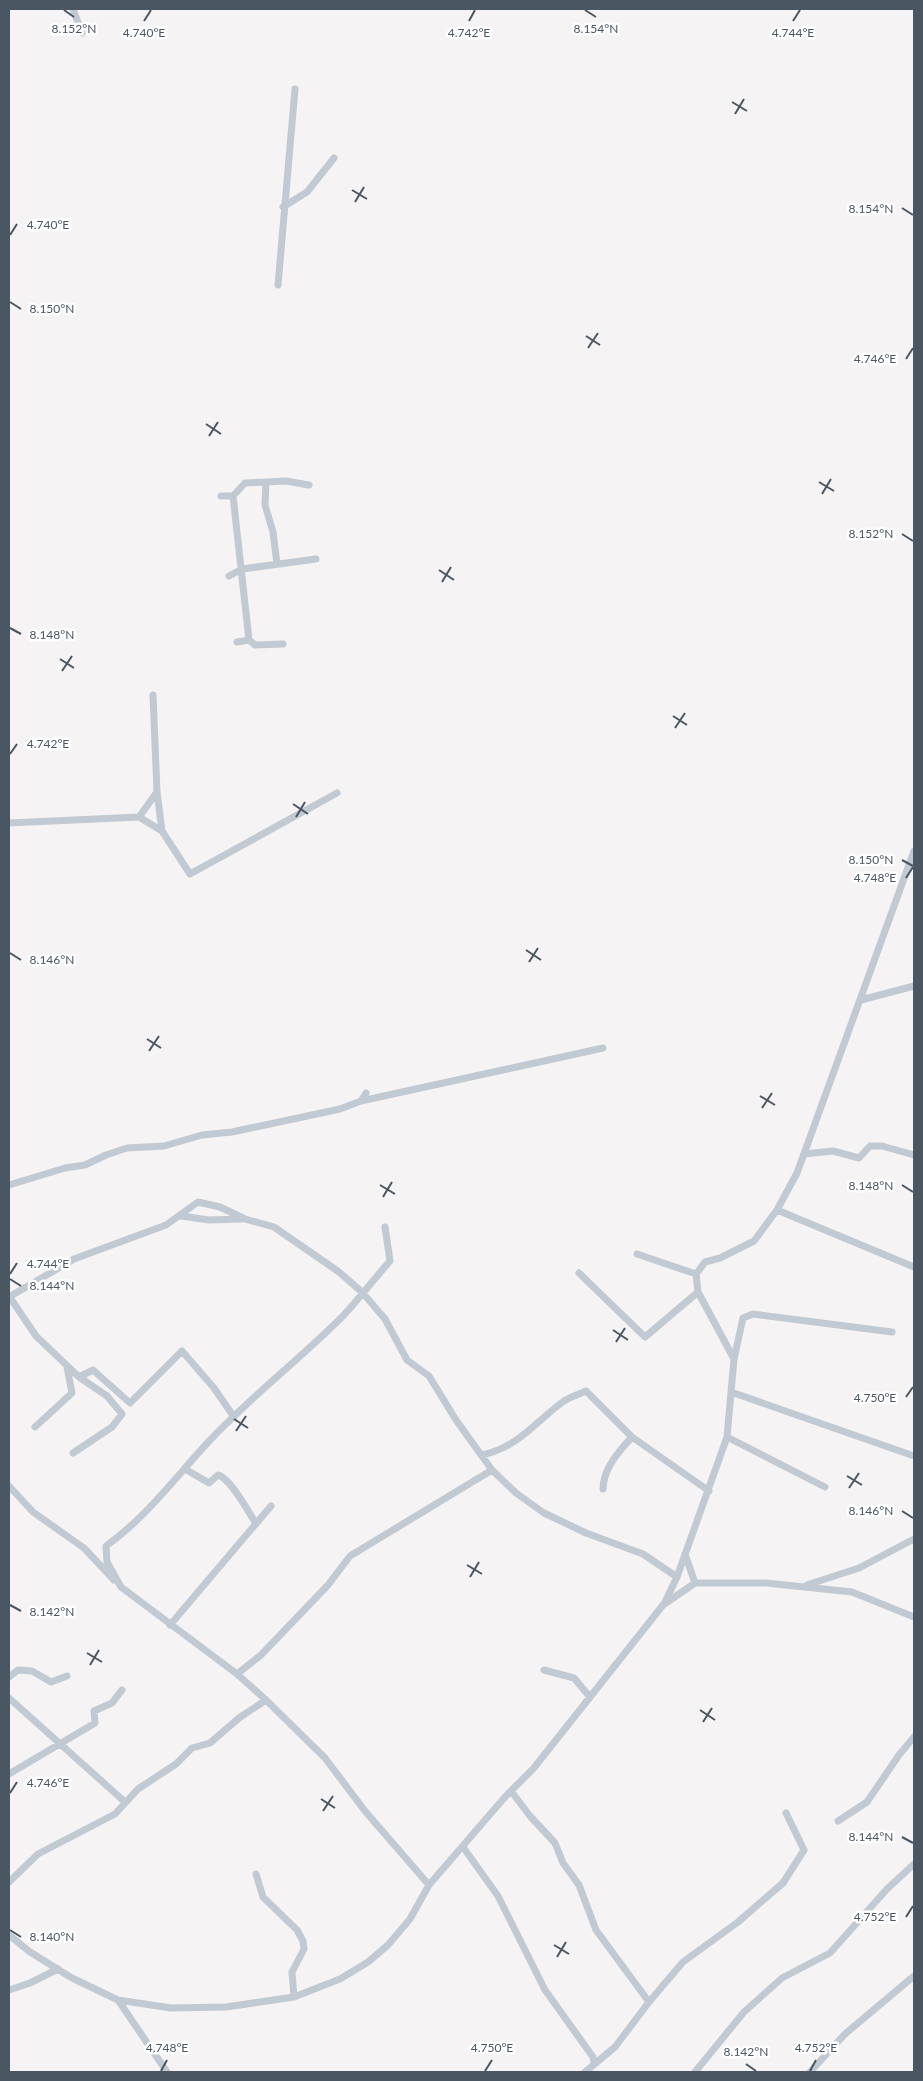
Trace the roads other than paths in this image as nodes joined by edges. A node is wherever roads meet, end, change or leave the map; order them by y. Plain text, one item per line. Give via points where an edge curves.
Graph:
1 (73, 9) edge
2 (82, 33) dead end
3 (295, 89) dead end
4 (334, 158) dead end
5 (283, 207) junction
6 (278, 285) dead end
7 (266, 482) junction
8 (309, 485) dead end
9 (221, 496) dead end
10 (233, 496) junction
11 (316, 559) dead end
12 (277, 564) junction
13 (242, 569) junction
14 (229, 576) dead end
15 (249, 640) junction
16 (237, 642) dead end
17 (283, 644) dead end
18 (153, 696) dead end
19 (157, 792) junction
20 (337, 793) dead end
21 (139, 817) junction
22 (9, 823) edge
23 (162, 830) junction
24 (914, 850) edge
25 (914, 986) edge
26 (861, 1000) junction
27 (603, 1048) dead end
28 (366, 1094) dead end
29 (361, 1101) junction
30 (804, 1154) junction
31 (914, 1154) edge
32 (9, 1185) edge
33 (777, 1210) junction
34 (180, 1216) junction
35 (245, 1219) junction
36 (385, 1227) dead end
37 (637, 1254) dead end
38 (914, 1267) edge
39 (579, 1273) dead end
40 (696, 1274) junction
41 (362, 1292) junction
42 (698, 1292) junction
43 (9, 1296) edge
44 (892, 1332) dead end
45 (734, 1359) junction
46 (67, 1367) junction
47 (79, 1377) junction
48 (731, 1392) junction
49 (234, 1417) junction
50 (35, 1427) dead end
51 (632, 1437) junction
52 (727, 1438) junction
53 (73, 1452) dead end
54 (482, 1455) junction
55 (914, 1456) edge
56 (186, 1469) junction
57 (492, 1470) junction
58 (9, 1486) edge
59 (825, 1487) dead end
60 (602, 1489) dead end
61 (709, 1491) junction
62 (272, 1506) dead end
63 (256, 1524) junction
64 (914, 1539) edge
65 (685, 1553) junction
66 (677, 1577) junction
67 (695, 1583) junction
68 (804, 1586) junction
69 (121, 1588) junction
70 (664, 1605) junction
71 (914, 1617) edge
72 (170, 1625) junction
73 (544, 1670) dead end
74 (237, 1674) junction
75 (67, 1676) dead end
76 (9, 1677) edge
77 (122, 1690) dead end
78 (590, 1697) junction
79 (9, 1698) edge
80 (266, 1700) junction
81 (914, 1737) edge
82 (61, 1745) junction
83 (9, 1774) edge
84 (511, 1791) junction
85 (125, 1802) junction
86 (786, 1813) dead end
87 (838, 1821) dead end
88 (463, 1847) junction
89 (914, 1864) edge
90 (256, 1874) dead end
91 (9, 1882) edge
92 (429, 1885) junction
93 (9, 1935) edge
94 (58, 1969) junction
95 (914, 1976) edge
96 (9, 1990) edge
97 (294, 1997) junction
98 (118, 2000) junction
99 (649, 2002) junction
100 (594, 2062) junction
101 (168, 2072) edge
102 (585, 2072) edge
103 (695, 2072) edge
104 (810, 2072) edge

1 - 2 street
3 - 5 street
4 - 5 street via 307,192
5 - 6 street
7 - 8 street
7 - 10 street via 246,483
7 - 12 street via 265,505
9 - 10 street
10 - 13 street
11 - 12 street
12 - 13 street
13 - 14 street
13 - 15 street
15 - 16 street
15 - 17 street via 255,645
18 - 19 street
19 - 21 street
19 - 23 street
20 - 23 street via 190,874
21 - 22 street
21 - 23 street
24 - 26 street
25 - 26 street
26 - 30 street
27 - 29 street
28 - 29 street
29 - 32 street via 340,1109 232,1132 202,1135 164,1146 127,1148 85,1165
30 - 31 street via 833,1151 859,1158 870,1146
30 - 33 street via 798,1174
33 - 38 street
33 - 40 street via 754,1241 705,1262
34 - 35 street via 209,1220
34 - 35 street via 198,1202 220,1207
34 - 43 street via 166,1225 74,1259
35 - 41 street via 274,1227
36 - 41 street via 390,1261
37 - 40 street
39 - 42 street via 645,1337
40 - 42 street
41 - 49 street via 343,1315
41 - 54 street via 385,1319 407,1360 428,1376
42 - 45 street
43 - 46 street via 36,1336
44 - 45 street via 753,1314 744,1318
45 - 48 street
46 - 47 street
46 - 50 street via 72,1393
47 - 49 street via 93,1370 130,1403 182,1351
47 - 53 street via 107,1396 122,1414 112,1427
48 - 52 street
48 - 55 street
49 - 56 street
51 - 54 street via 586,1391 565,1400 530,1432 497,1452
51 - 60 street via 618,1451 603,1480
51 - 61 street
52 - 59 street
52 - 61 street
54 - 57 street
56 - 63 street via 209,1483 221,1475 234,1488
56 - 69 street via 130,1529 106,1546 107,1562
57 - 66 street via 544,1514 586,1534 642,1554
57 - 74 street via 350,1556 328,1585
58 - 69 street via 33,1512 84,1548
61 - 65 street
62 - 63 street
63 - 72 street
64 - 68 street via 859,1568
65 - 66 street
65 - 67 street
66 - 70 street
67 - 68 street
67 - 70 street
68 - 71 street via 852,1592
69 - 72 street
70 - 78 street
72 - 74 street
73 - 78 street via 574,1678
74 - 80 street
75 - 76 street via 51,1682 32,1672 18,1670
77 - 82 street via 112,1703 94,1711 95,1723
78 - 84 street via 533,1769
79 - 82 street
80 - 85 street via 210,1743 192,1748
80 - 92 street via 325,1758 365,1811
81 - 87 street via 867,1802
82 - 83 street
82 - 85 street
84 - 88 street
84 - 99 street via 554,1843 579,1885 596,1930
85 - 91 street via 115,1814 38,1854
86 - 99 street via 804,1850 783,1883 738,1922 683,1962
88 - 92 street
88 - 100 street via 498,1896 544,1990
89 - 103 street via 830,1952 782,1978 744,2012
90 - 97 street via 262,1897 297,1930 304,1941 304,1948 292,1972
92 - 97 street via 410,1919 368,1962
93 - 94 street
94 - 96 street
94 - 98 street
95 - 104 street via 845,2034
97 - 98 street via 226,2007 171,2008
98 - 101 street
99 - 100 street via 615,2047
100 - 102 street via 592,2068

